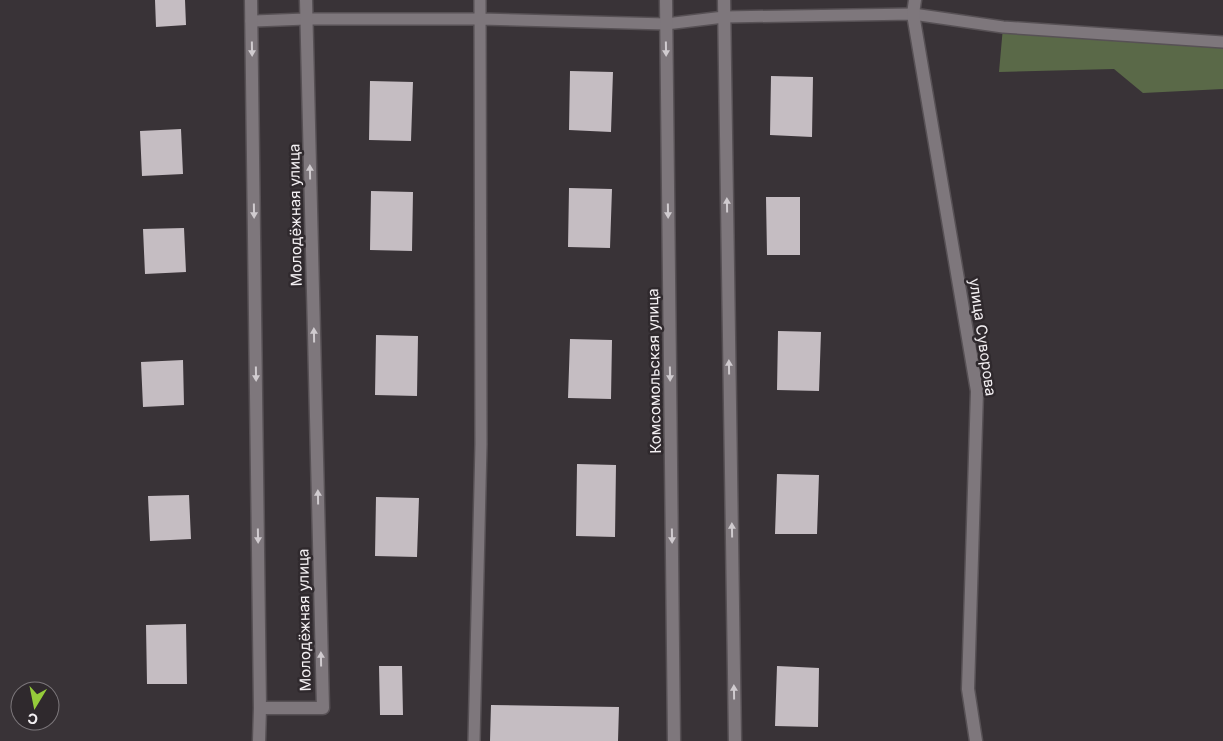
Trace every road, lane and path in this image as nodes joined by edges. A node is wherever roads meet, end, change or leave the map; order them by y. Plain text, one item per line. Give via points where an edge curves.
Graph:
1 (251, 0) edge
2 (306, 0) edge
3 (480, 0) edge
4 (666, 0) edge
5 (724, 0) edge
6 (915, 0) edge
7 (913, 14) junction
8 (724, 17) junction
9 (306, 19) junction
10 (480, 19) junction
11 (252, 21) junction
12 (666, 24) junction
13 (1223, 42) edge
14 (260, 708) junction
15 (259, 741) edge
16 (474, 741) edge
17 (674, 741) edge
18 (735, 741) edge
19 (976, 741) edge

1 - 11 street
2 - 9 street, Молодёжная улица
3 - 10 lane
4 - 12 street, Комсомольская улица
5 - 8 street
6 - 7 street, улица Суворова
7 - 8 lane
7 - 13 lane via 1003,27
7 - 19 street, улица Суворова via 977,391 968,689
8 - 12 lane
18 -> 8 street
9 - 10 lane
9 - 11 lane
14 -> 9 street, Молодёжная улица via 323,708
10 - 12 lane
10 - 16 lane via 481,444
11 -> 14 street
12 -> 17 street, Комсомольская улица
14 - 15 street

